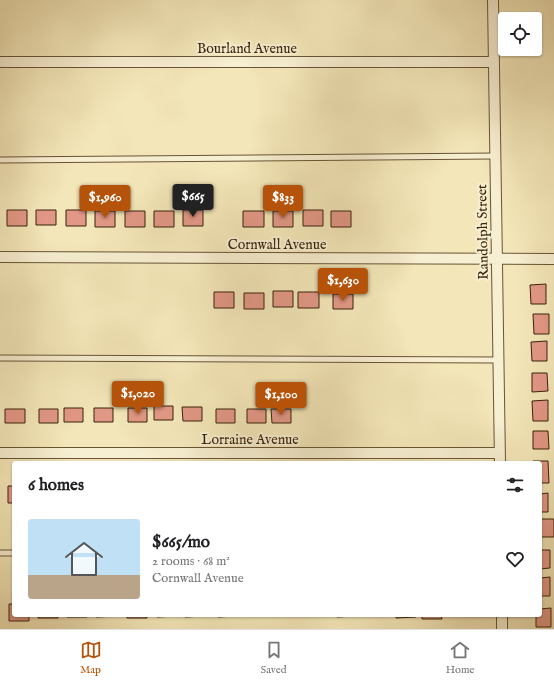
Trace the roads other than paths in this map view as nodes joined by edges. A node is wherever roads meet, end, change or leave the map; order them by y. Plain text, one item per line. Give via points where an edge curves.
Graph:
1 (493, 0) edge
2 (0, 62) edge
3 (494, 62) junction
4 (495, 156) junction
5 (0, 160) edge
6 (0, 257) edge
7 (497, 259) junction
8 (554, 259) edge
9 (0, 358) edge
10 (498, 360) junction
11 (0, 453) edge
12 (499, 458) edge
13 (0, 553) edge
14 (12, 553) edge
15 (502, 617) edge
16 (502, 629) edge

1 - 3 street, Randolph Street
2 - 3 street, Bourland Avenue
3 - 4 street, Randolph Street
4 - 5 lane
4 - 7 street, Randolph Street
6 - 7 street, Cornwall Avenue
7 - 8 street, Cornwall Avenue
7 - 10 street, Randolph Street
9 - 10 lane
10 - 12 street, Randolph Street
11 - 12 street, Lorraine Avenue
13 - 14 lane
15 - 16 street

